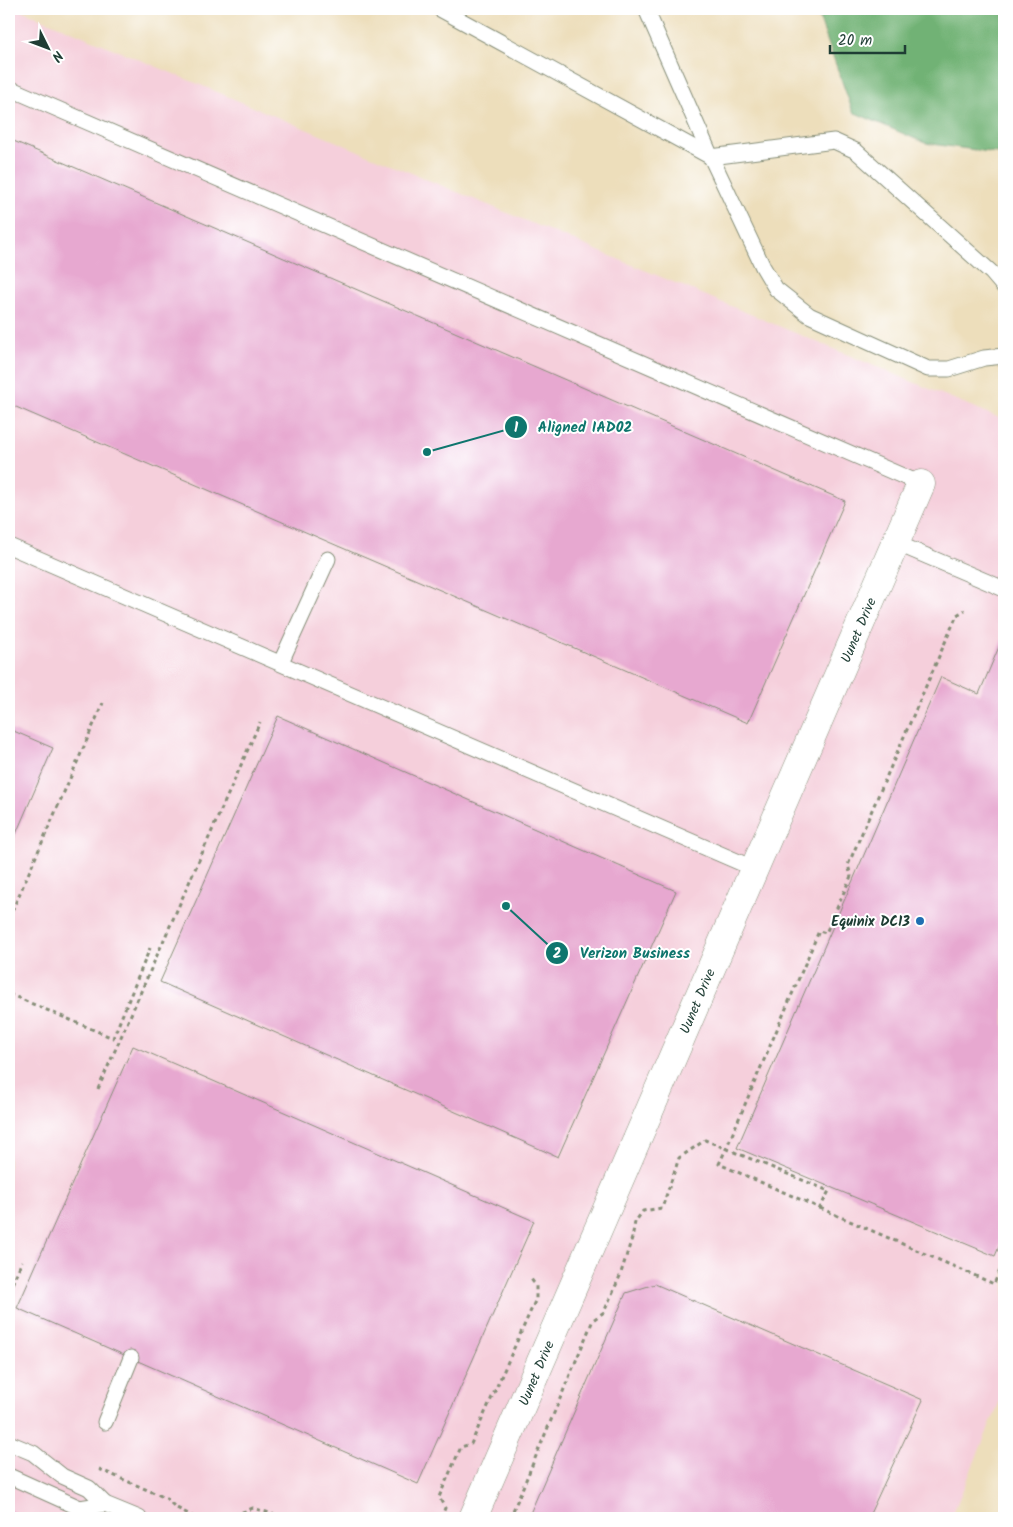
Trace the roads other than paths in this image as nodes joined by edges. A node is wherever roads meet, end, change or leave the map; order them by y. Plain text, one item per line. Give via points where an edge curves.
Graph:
1 (440, 9) edge
2 (646, 9) edge
3 (9, 88) edge
4 (711, 157) junction
5 (1004, 287) edge
6 (1004, 356) edge
7 (921, 484) joint
8 (896, 543) junction
9 (9, 546) edge
10 (328, 559) dead end
11 (1004, 589) edge
12 (281, 662) junction
13 (755, 868) junction
14 (131, 1358) dead end
15 (105, 1422) dead end
16 (9, 1443) edge
17 (9, 1476) edge
18 (105, 1504) junction
19 (139, 1518) edge
20 (473, 1518) edge

1 - 4 lane
2 - 4 lane
3 - 7 lane
4 - 5 lane via 834,141 856,151
4 - 6 lane via 776,289 809,314 928,369 949,369 984,358
7 - 8 street, Uunet Drive
8 - 11 lane
8 - 13 street, Uunet Drive
9 - 12 lane
10 - 12 lane
12 - 13 lane
13 - 20 street, Uunet Drive
14 - 15 lane
16 - 18 lane via 33,1454 62,1476 89,1488
17 - 18 lane via 80,1508
18 - 19 lane

